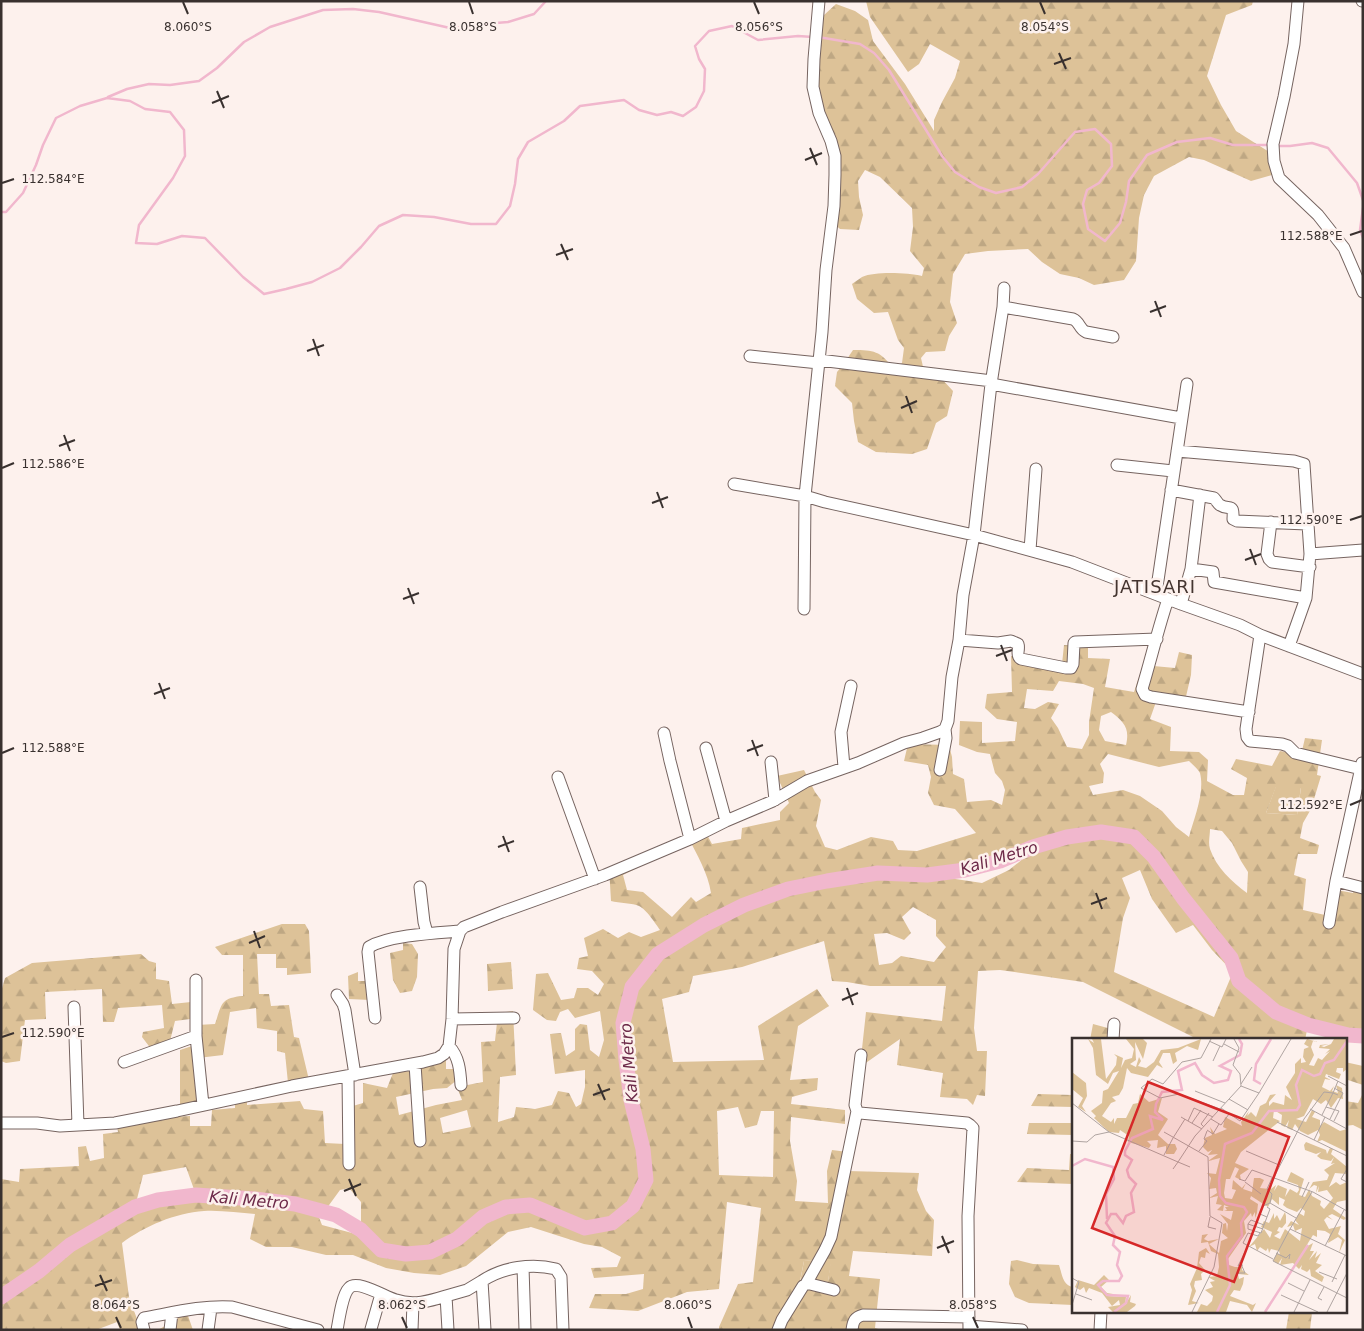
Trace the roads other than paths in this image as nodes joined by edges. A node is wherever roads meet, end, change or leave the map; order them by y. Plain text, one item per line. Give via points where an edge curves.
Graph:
1 (820, 1) edge
2 (1298, 1) edge
3 (1004, 288) dead end
4 (1363, 292) edge
5 (1003, 307) junction
6 (1113, 337) dead end
7 (750, 356) dead end
8 (819, 361) junction
9 (992, 383) junction
10 (1187, 384) dead end
11 (1181, 418) junction
12 (1177, 451) junction
13 (1117, 465) dead end
14 (1036, 469) dead end
15 (1173, 471) junction
16 (734, 484) dead end
17 (1170, 490) junction
18 (1200, 495) junction
19 (805, 496) junction
20 (1271, 522) junction
21 (1307, 524) junction
22 (974, 535) junction
23 (1030, 550) junction
24 (1363, 550) edge
25 (1310, 554) junction
26 (1310, 567) junction
27 (1191, 569) junction
28 (1156, 594) junction
29 (1306, 598) junction
30 (1168, 599) junction
31 (1181, 604) junction
32 (804, 609) dead end
33 (1157, 635) junction
34 (959, 637) junction
35 (1258, 644) junction
36 (1289, 646) junction
37 (1363, 674) edge
38 (852, 686) dead end
39 (1249, 712) junction
40 (945, 729) junction
41 (664, 733) dead end
42 (706, 748) dead end
43 (771, 762) dead end
44 (1362, 765) edge
45 (844, 767) junction
46 (940, 770) dead end
47 (558, 777) dead end
48 (775, 800) junction
49 (726, 821) junction
50 (690, 840) junction
51 (595, 879) junction
52 (1336, 881) junction
53 (420, 887) dead end
54 (1363, 888) edge
55 (1329, 922) dead end
56 (460, 931) junction
57 (427, 933) junction
58 (196, 980) dead end
59 (337, 995) dead end
60 (74, 1006) dead end
61 (375, 1018) dead end
62 (514, 1018) dead end
63 (452, 1019) junction
64 (1114, 1024) dead end
65 (196, 1036) junction
66 (1114, 1038) edge
67 (449, 1046) junction
68 (862, 1055) dead end
69 (124, 1062) dead end
70 (415, 1064) junction
71 (351, 1075) junction
72 (461, 1084) dead end
73 (203, 1105) junction
74 (857, 1111) junction
75 (1, 1123) edge
76 (78, 1125) junction
77 (420, 1141) dead end
78 (349, 1164) dead end
79 (523, 1267) junction
80 (482, 1281) junction
81 (806, 1284) junction
82 (834, 1290) dead end
83 (381, 1294) junction
84 (446, 1296) junction
85 (413, 1303) junction
86 (211, 1308) junction
87 (172, 1313) junction
88 (1101, 1314) edge
89 (969, 1324) edge
90 (292, 1326) edge
91 (371, 1328) dead end
92 (144, 1330) edge
93 (170, 1330) edge
94 (208, 1330) edge
95 (318, 1330) edge
96 (337, 1330) edge
97 (412, 1330) edge
98 (448, 1330) edge
99 (485, 1330) edge
100 (525, 1330) edge
101 (563, 1330) edge
102 (778, 1330) edge
103 (852, 1330) edge
104 (1022, 1330) edge
105 (1100, 1330) edge

1 - 8 street via 814,97 836,156
2 - 4 street via 1294,44 1273,144 1274,161 1279,178 1330,229 1344,248
3 - 5 street
5 - 6 street via 1073,319 1086,332
5 - 9 street
7 - 8 street
8 - 9 street
8 - 19 street
9 - 11 street
9 - 22 street
10 - 11 street
11 - 12 street
12 - 15 street
12 - 21 street via 1304,464
13 - 15 street
14 - 23 street
15 - 17 street
16 - 19 street
17 - 18 street
17 - 28 street
18 - 20 street via 1214,498 1222,506 1231,508 1235,520
18 - 27 street
19 - 22 street
19 - 32 street
20 - 21 street
20 - 26 street via 1269,559
21 - 25 street
22 - 23 street
22 - 34 street
23 - 28 street via 1072,562
24 - 25 street
25 - 26 street
26 - 29 street
27 - 29 street via 1213,572 1214,582
27 - 31 street
28 - 30 street
29 - 36 street
30 - 31 street
30 - 33 street
31 - 35 street via 1240,624
33 - 34 street via 1075,642 1071,668 1021,659 1017,654 1018,644 1011,640 998,643
33 - 39 street via 1142,689 1145,695
34 - 40 street
35 - 36 street
35 - 39 street
36 - 37 street
38 - 45 street via 841,732
39 - 44 street via 1246,729 1250,741 1282,744 1295,754
40 - 45 street
40 - 46 street
41 - 50 street
42 - 49 street
43 - 48 street
44 - 52 street
45 - 48 street via 806,781
47 - 51 street
48 - 49 street
49 - 50 street
50 - 51 street
51 - 56 street via 469,924
52 - 54 street
52 - 55 street
53 - 57 street
56 - 57 street
56 - 63 street via 454,948
57 - 61 street via 369,946
58 - 65 street
59 - 71 street via 345,1010
60 - 76 street
62 - 63 street
63 - 67 street
64 - 66 street
65 - 69 street
65 - 73 street
67 - 70 street via 438,1058
67 - 72 street via 457,1058
68 - 74 street via 855,1105
70 - 71 street
70 - 77 street
71 - 73 street
71 - 78 street
73 - 76 street via 115,1123
74 - 81 street via 831,1237
74 - 89 street via 966,1123 973,1128 968,1216
75 - 76 street
79 - 80 street via 509,1269
79 - 100 street
79 - 101 street via 552,1268 559,1272
80 - 84 street via 467,1290
80 - 99 street
81 - 82 street
81 - 102 street
83 - 85 street
83 - 91 street
83 - 96 street via 362,1286 349,1287
84 - 85 street
84 - 98 street
85 - 97 street
86 - 87 street
86 - 90 street via 232,1307
86 - 94 street
87 - 92 street via 144,1318
87 - 93 street
88 - 105 street
89 - 103 street via 863,1315 852,1322
89 - 104 street
90 - 95 street

